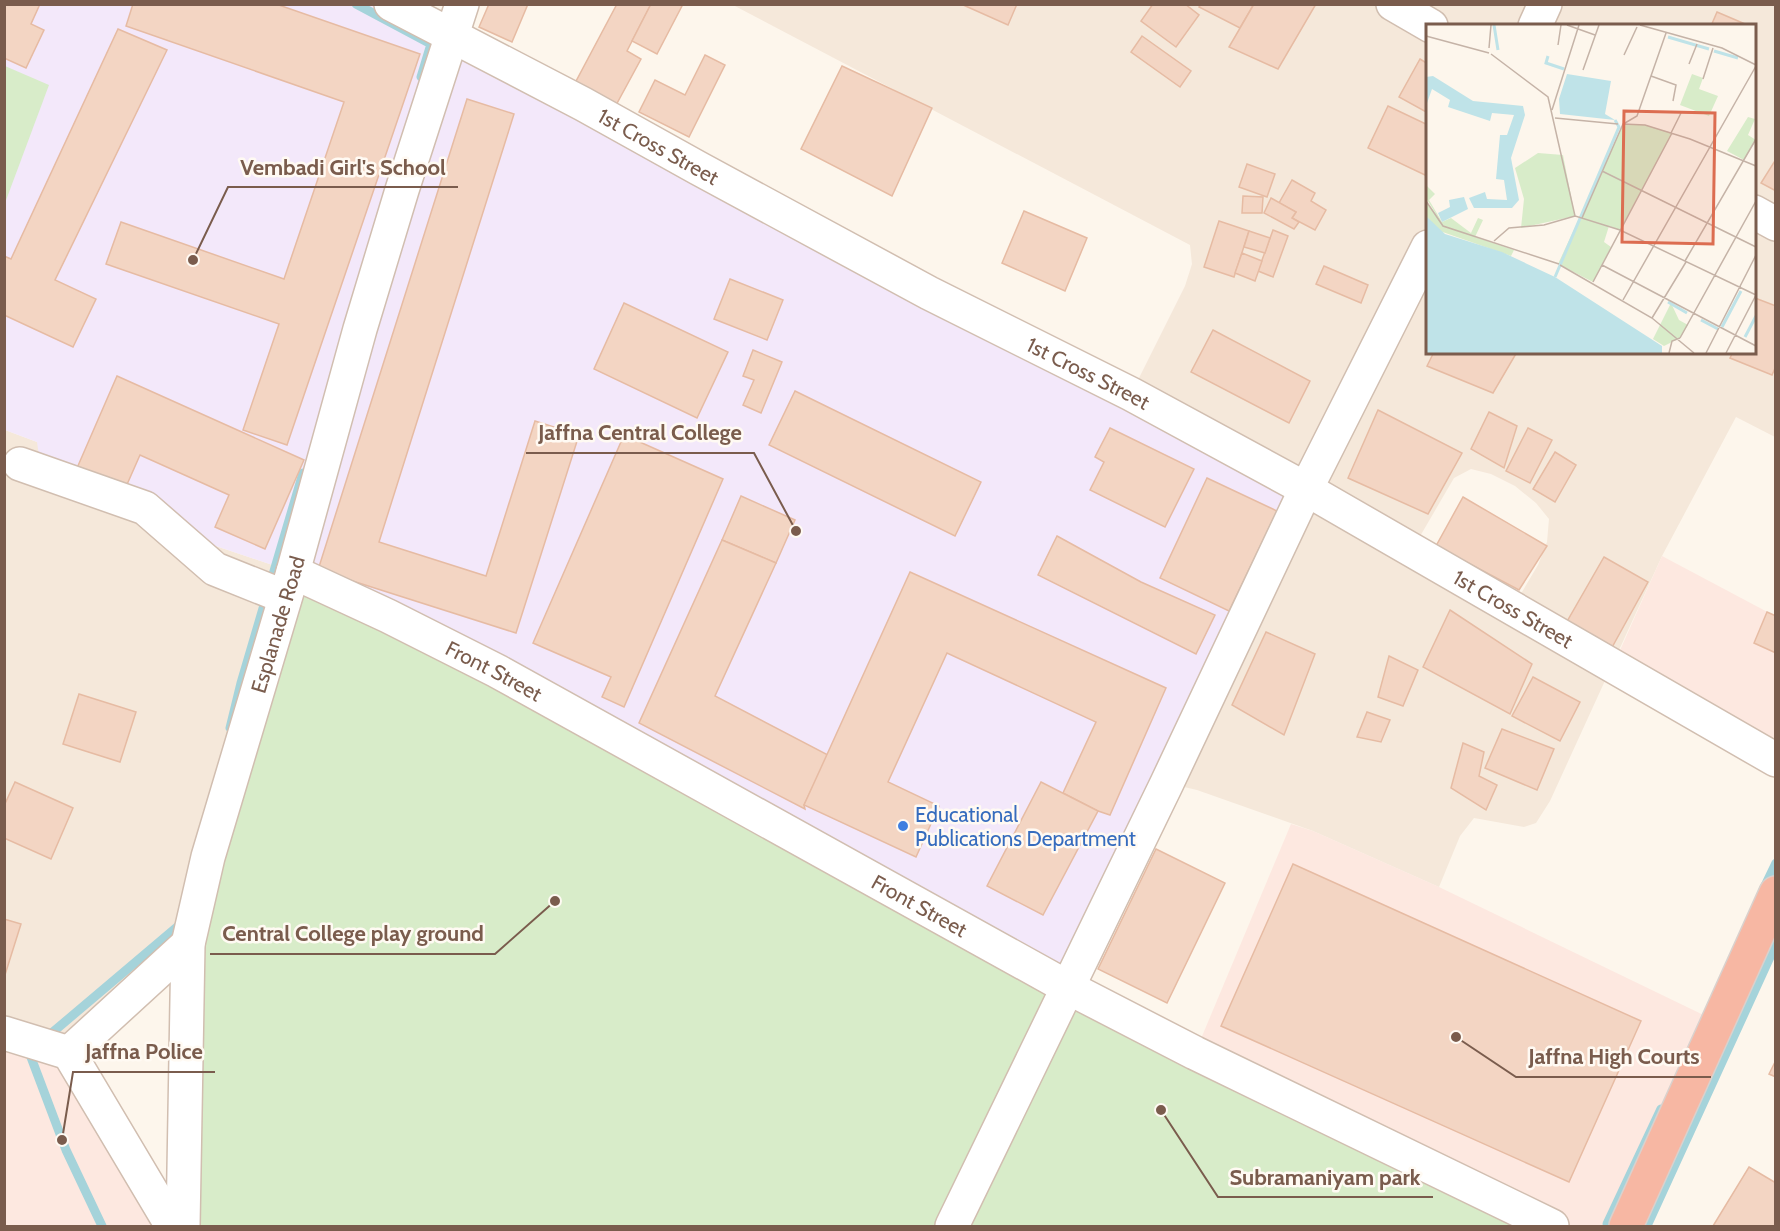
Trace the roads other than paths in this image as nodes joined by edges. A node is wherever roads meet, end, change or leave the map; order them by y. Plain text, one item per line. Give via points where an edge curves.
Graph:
1 (391, 4) edge
2 (462, 4) edge
3 (1393, 4) edge
4 (1545, 4) edge
5 (1428, 24) edge
6 (1537, 24) edge
7 (452, 36) junction
8 (1756, 213) edge
9 (1776, 224) edge
10 (1426, 251) edge
11 (20, 464) dead end
12 (1306, 489) junction
13 (289, 585) junction
14 (1776, 760) edge
15 (1776, 893) edge
16 (188, 944) junction
17 (1067, 987) junction
18 (38, 1043) edge
19 (172, 1227) edge
20 (183, 1227) edge
21 (952, 1227) edge
22 (1552, 1227) edge
23 (1626, 1227) edge

1 - 7 street, 1st Cross Street
2 - 7 street, Esplanade Road
3 - 5 street
4 - 6 street
7 - 12 street, 1st Cross Street via 929,293 1131,394
7 - 13 street, Esplanade Road via 363,318
8 - 9 street
10 - 12 street
11 - 13 street, Front Street via 145,508 215,569
12 - 14 street, 1st Cross Street
12 - 17 street
13 - 16 street, Esplanade Road via 211,846
13 - 17 street, Front Street via 388,616 498,671
15 - 23 highway
16 - 18 street
16 - 20 street, Esplanade Road
17 - 21 street
17 - 22 street, Front Street
18 - 19 street

